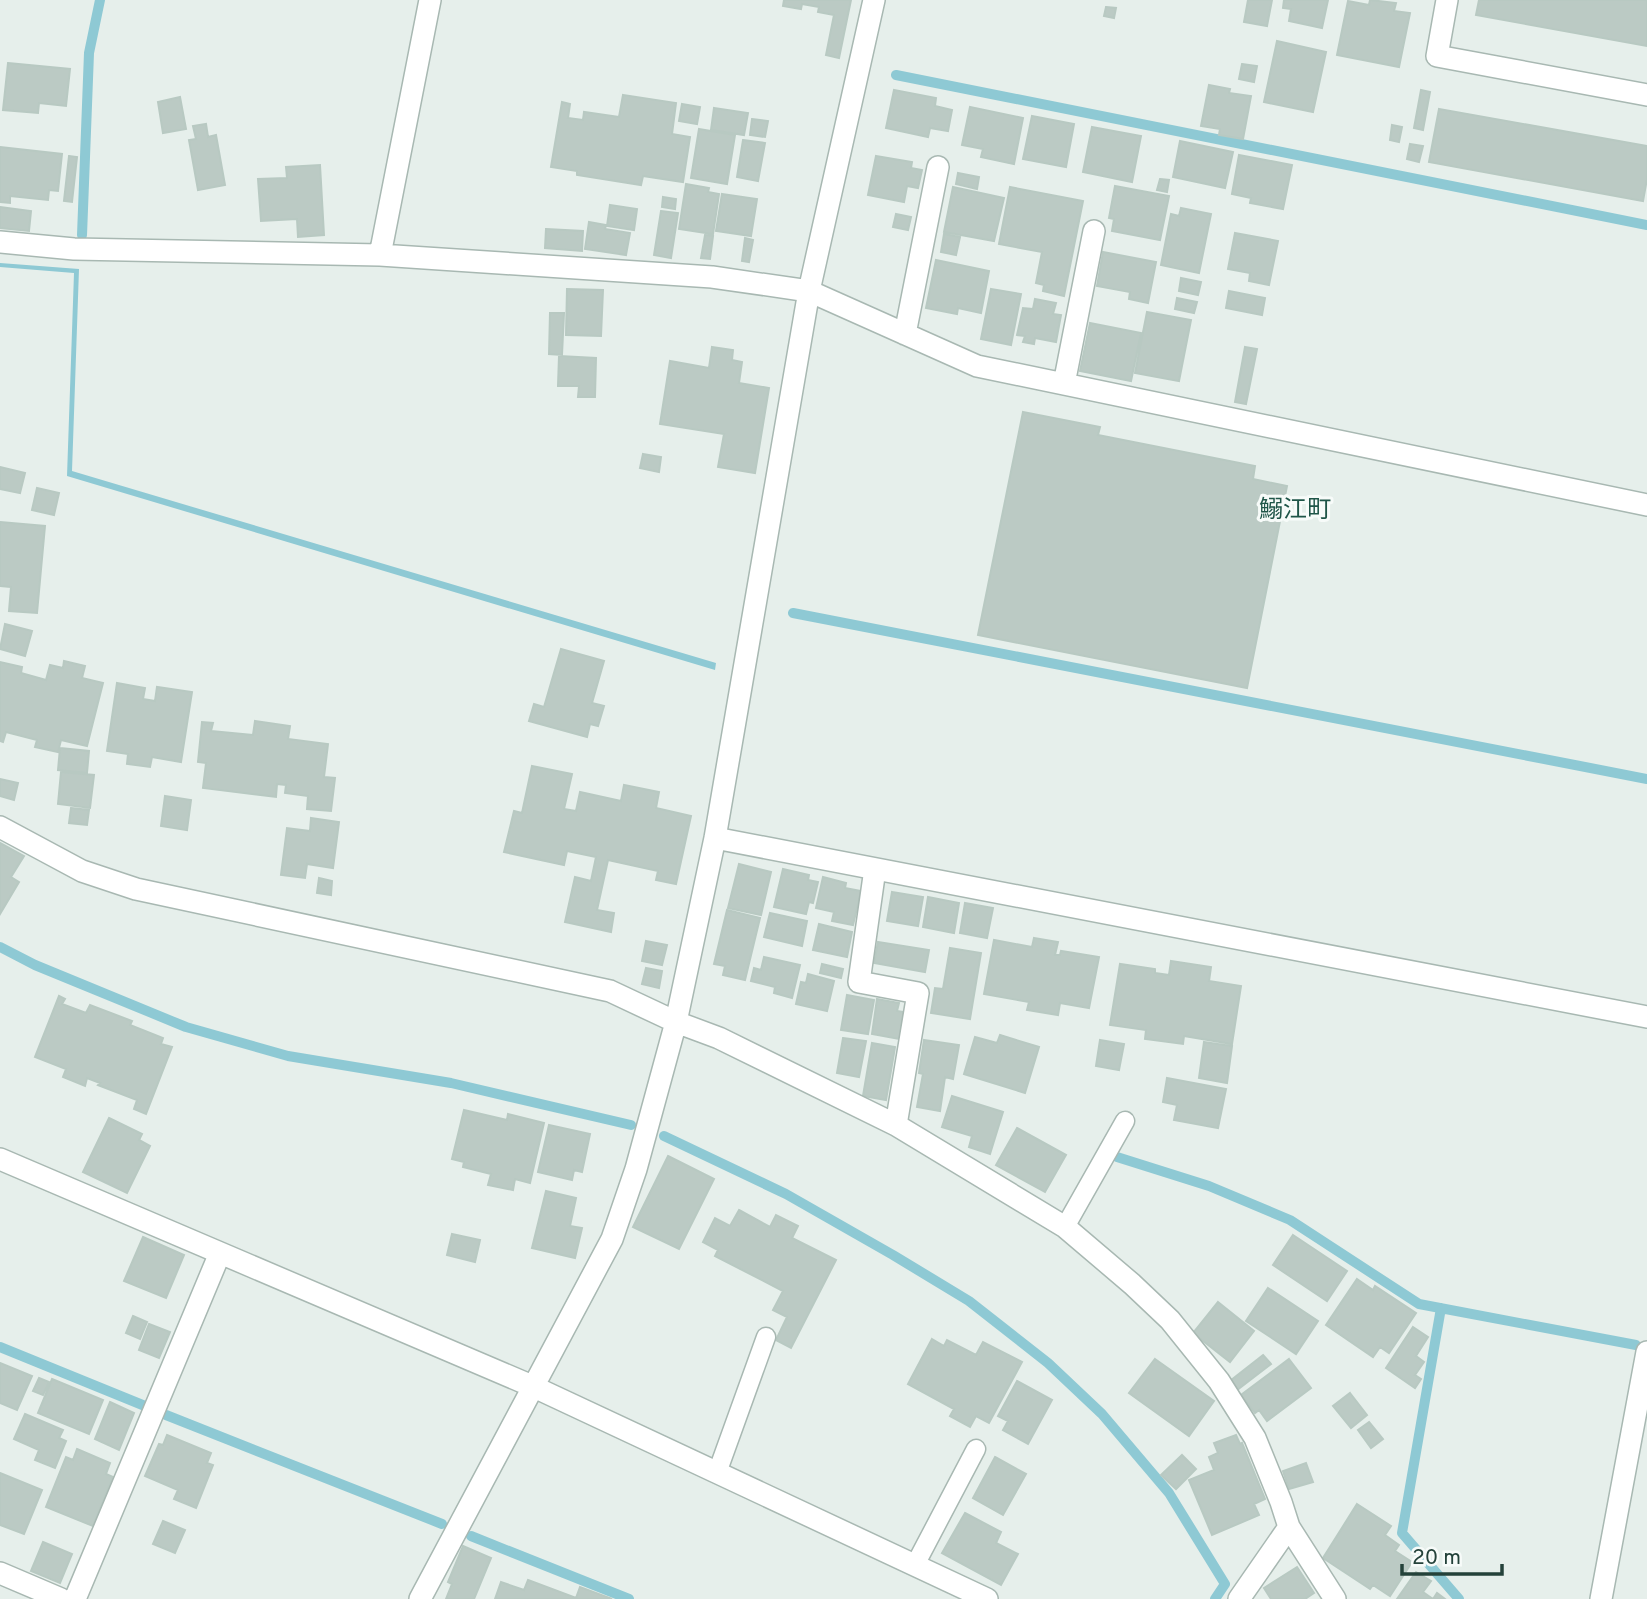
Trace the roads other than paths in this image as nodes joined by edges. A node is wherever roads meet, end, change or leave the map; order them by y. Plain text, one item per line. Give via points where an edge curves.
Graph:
1 (430, 0) edge
2 (874, 0) edge
3 (1447, 0) edge
4 (1647, 95) edge
5 (938, 167) dead end
6 (1094, 231) dead end
7 (0, 242) edge
8 (380, 256) junction
9 (810, 291) junction
10 (905, 334) junction
11 (1064, 384) junction
12 (1647, 505) edge
13 (0, 827) edge
14 (715, 838) junction
15 (875, 869) junction
16 (1647, 1017) edge
17 (676, 1022) junction
18 (1125, 1121) dead end
19 (896, 1125) junction
20 (0, 1159) edge
21 (1065, 1227) junction
22 (220, 1253) junction
23 (766, 1337) dead end
24 (1647, 1352) edge
25 (532, 1386) junction
26 (976, 1449) dead end
27 (717, 1473) junction
28 (1289, 1527) junction
29 (915, 1565) junction
30 (0, 1573) edge
31 (61, 1599) edge
32 (75, 1599) edge
33 (420, 1599) edge
34 (987, 1599) edge
35 (1238, 1599) edge
36 (1335, 1599) edge
37 (1601, 1599) edge

1 - 8 street
2 - 9 street
3 - 4 street via 1437,56
5 - 10 street
6 - 11 street
7 - 8 street via 74,249
8 - 9 street via 712,276
9 - 10 street
9 - 14 street
10 - 11 street via 977,366
11 - 12 street
13 - 17 street via 82,871 136,889 610,990
14 - 15 street
14 - 17 street
15 - 16 street
15 - 19 street via 859,982 918,993
17 - 19 street via 719,1038
17 - 25 street via 612,1239
18 - 21 lane
19 - 21 street
20 - 22 street
21 - 28 street via 1170,1320 1219,1381 1255,1438
22 - 25 street
22 - 32 street
23 - 27 lane
24 - 37 street
25 - 27 street
25 - 33 street
26 - 29 lane
27 - 29 street
28 - 35 street
28 - 36 street
29 - 34 street
30 - 31 street

